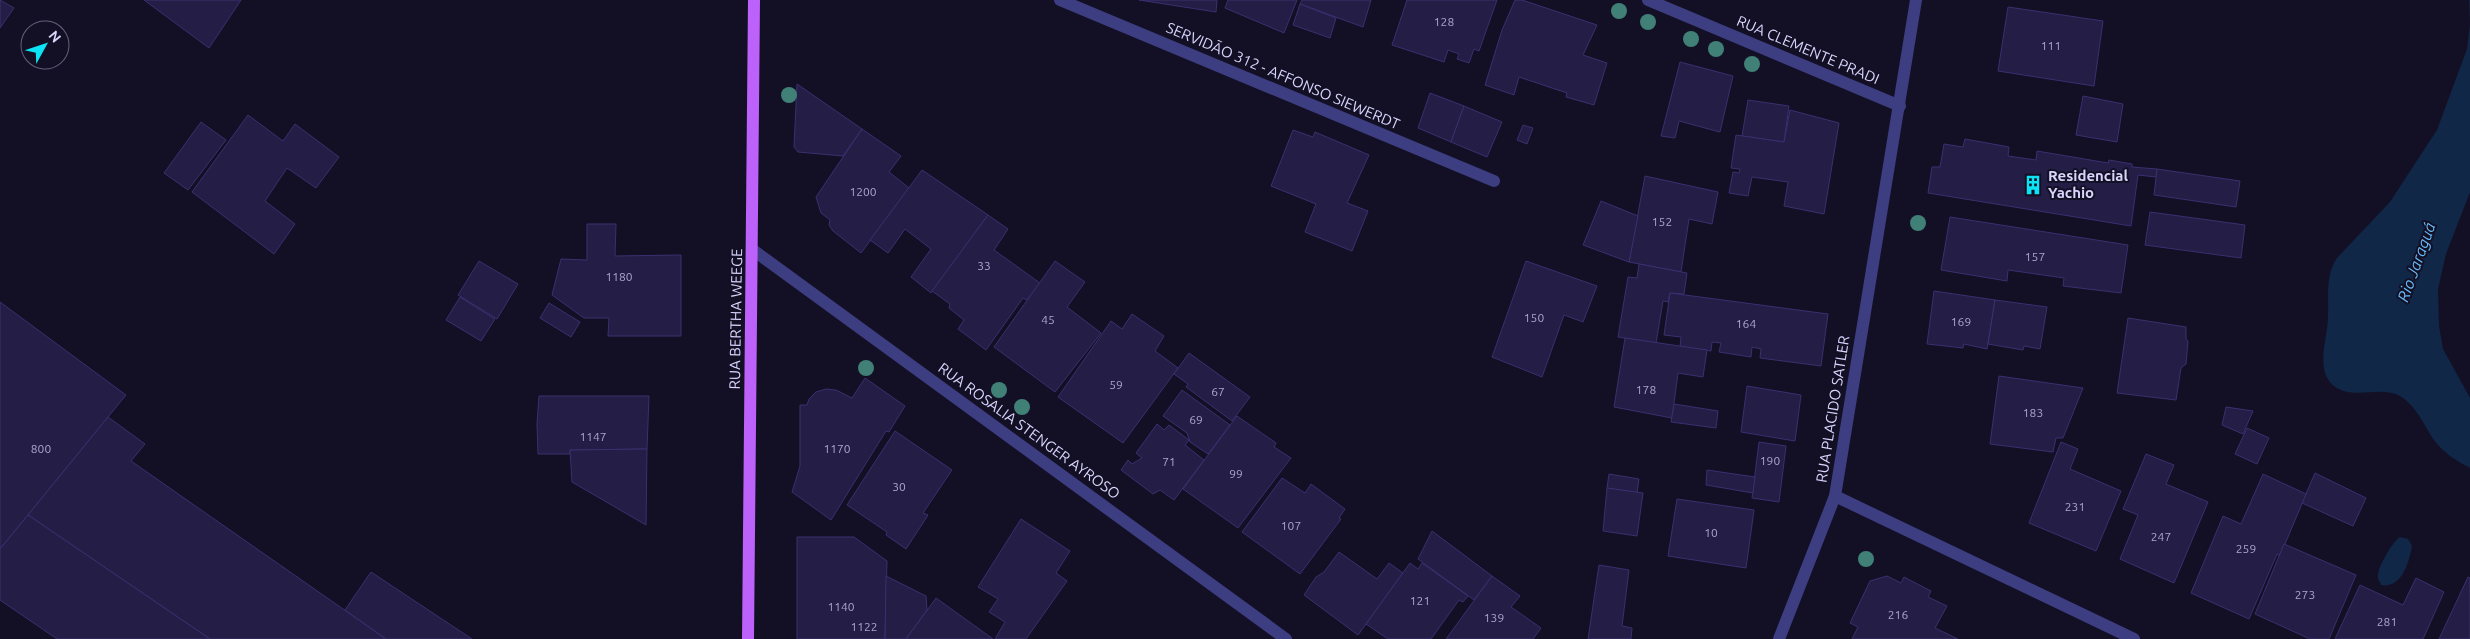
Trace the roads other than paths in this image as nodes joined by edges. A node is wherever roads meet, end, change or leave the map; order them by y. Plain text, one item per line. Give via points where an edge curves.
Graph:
1 (754, 0) edge
2 (1060, 0) edge
3 (1648, 0) edge
4 (1916, 0) edge
5 (1900, 106) junction
6 (1494, 182) dead end
7 (753, 250) junction
8 (1835, 496) junction
9 (748, 639) edge
10 (1286, 639) edge
11 (1779, 639) edge
12 (2134, 639) edge

1 - 7 main road, RUA BERTHA WEEGE
2 - 6 street, SERVIDÃO 312 - AFFONSO SIEWERDT
3 - 5 street, RUA CLEMENTE PRADI
4 - 5 street, RUA PLACIDO SATLER
5 - 8 street, RUA PLACIDO SATLER
7 - 9 main road, RUA BERTHA WEEGE
7 - 10 street, RUA ROSALIA STENGER AYROSO
8 - 11 street
8 - 12 street, RUA PLACIDO SATLER

